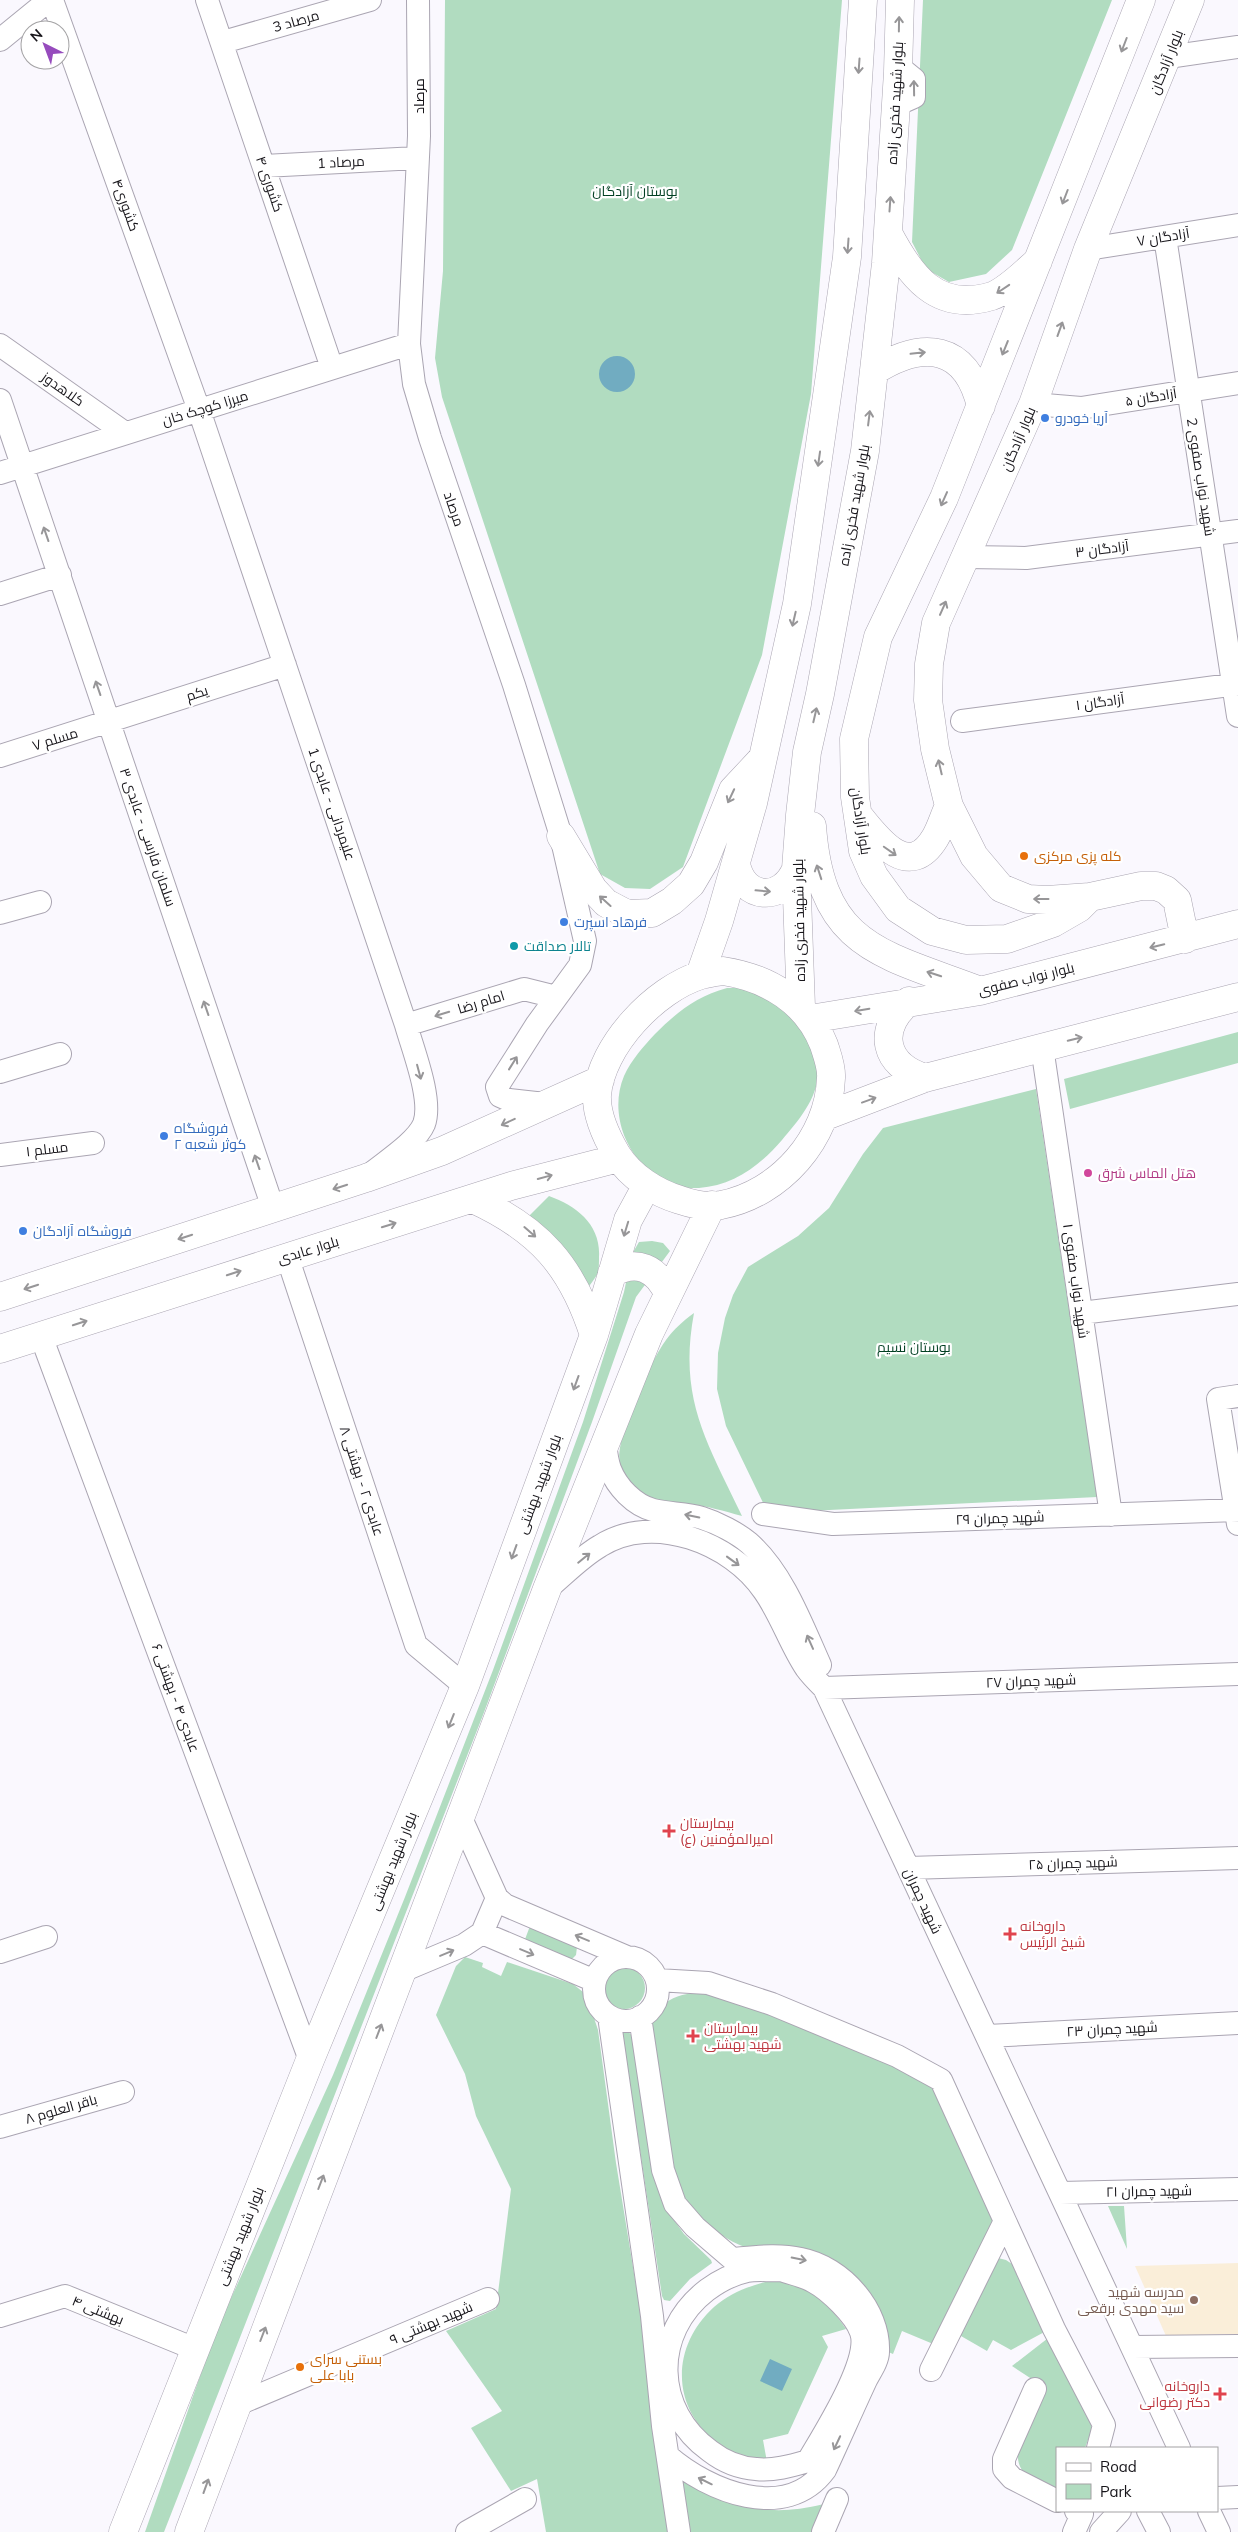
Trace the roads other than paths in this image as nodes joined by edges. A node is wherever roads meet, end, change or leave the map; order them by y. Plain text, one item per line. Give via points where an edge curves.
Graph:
1 (50, 0) edge
2 (207, 0) edge
3 (370, 0) edge
4 (418, 0) edge
5 (863, 0) edge
6 (900, 0) edge
7 (1141, 0) edge
8 (1190, 0) edge
9 (0, 40) edge
10 (223, 42) junction
11 (1238, 47) edge
12 (1168, 57) junction
13 (417, 158) junction
14 (264, 166) junction
15 (1238, 225) edge
16 (888, 233) junction
17 (1164, 237) junction
18 (1088, 249) junction
19 (1041, 258) junction
20 (409, 344) junction
21 (0, 345) edge
22 (332, 368) junction
23 (874, 371) junction
24 (1238, 383) edge
25 (1188, 391) junction
26 (0, 400) edge
27 (1033, 404) junction
28 (981, 406) junction
29 (199, 410) junction
30 (125, 433) junction
31 (23, 465) junction
32 (0, 472) edge
33 (1238, 531) edge
34 (1210, 536) junction
35 (966, 557) junction
36 (60, 575) junction
37 (0, 594) edge
38 (284, 665) junction
39 (1235, 684) edge
40 (1238, 716) edge
41 (962, 721) dead end
42 (109, 722) junction
43 (807, 752) junction
44 (0, 756) edge
45 (762, 759) junction
46 (949, 806) junction
47 (858, 815) junction
48 (561, 836) junction
49 (736, 864) junction
50 (796, 869) junction
51 (1090, 897) junction
52 (40, 902) dead end
53 (0, 914) edge
54 (1238, 924) edge
55 (1185, 939) junction
56 (700, 975) junction
57 (980, 991) junction
58 (556, 997) junction
59 (1238, 997) edge
60 (909, 1001) junction
61 (805, 1013) junction
62 (406, 1025) junction
63 (1042, 1047) junction
64 (60, 1054) dead end
65 (0, 1072) edge
66 (925, 1078) junction
67 (600, 1080) junction
68 (545, 1104) junction
69 (823, 1117) junction
70 (93, 1143) dead end
71 (0, 1155) edge
72 (619, 1158) junction
73 (366, 1178) junction
74 (647, 1185) junction
75 (473, 1199) junction
76 (712, 1205) junction
77 (273, 1208) junction
78 (286, 1256) junction
79 (612, 1273) junction
80 (668, 1292) junction
81 (1238, 1294) edge
82 (0, 1297) edge
83 (1081, 1313) junction
84 (594, 1334) junction
85 (41, 1336) junction
86 (0, 1349) edge
87 (1238, 1396) edge
88 (604, 1443) junction
89 (763, 1514) dead end
90 (1111, 1515) junction
91 (1237, 1515) edge
92 (547, 1589) junction
93 (1238, 1674) edge
94 (465, 1686) junction
95 (824, 1688) junction
96 (460, 1816) junction
97 (1238, 1858) edge
98 (908, 1868) junction
99 (497, 1898) junction
100 (482, 1933) junction
101 (46, 1937) dead end
102 (0, 1952) edge
103 (627, 1957) junction
104 (402, 1971) junction
105 (657, 1980) junction
106 (595, 1981) junction
107 (609, 2016) junction
108 (640, 2018) junction
109 (1238, 2022) edge
110 (987, 2036) junction
111 (310, 2060) junction
112 (122, 2092) dead end
113 (0, 2127) edge
114 (1238, 2190) edge
115 (1060, 2192) junction
116 (1004, 2223) junction
117 (740, 2265) junction
118 (488, 2299) dead end
119 (0, 2316) edge
120 (652, 2316) junction
121 (677, 2324) junction
122 (1238, 2346) edge
123 (1132, 2347) junction
124 (195, 2349) junction
125 (931, 2370) dead end
126 (1035, 2389) dead end
127 (236, 2405) junction
128 (669, 2419) junction
129 (1097, 2447) edge
130 (1179, 2447) edge
131 (668, 2456) junction
132 (1238, 2497) edge
133 (1218, 2498) edge
134 (525, 2499) dead end
135 (837, 2499) dead end
136 (1056, 2500) edge
137 (1078, 2512) edge
138 (1119, 2512) edge
139 (1149, 2512) edge
140 (1209, 2512) edge
141 (123, 2532) edge
142 (189, 2532) edge
143 (467, 2532) edge
144 (679, 2532) edge
145 (823, 2532) edge
146 (1074, 2532) edge
147 (1102, 2532) edge
148 (1159, 2532) edge
149 (1219, 2532) edge

1 - 9 street
1 - 29 street, کشوری۴
2 - 10 street, کشوری ۴
3 - 10 street, مرصاد 3
4 - 13 street, مرصاد
5 -> 45 main road via 847,257 797,604
16 -> 6 main road, بلوار شهید فخری زاده
7 -> 19 main road, بلوار آزادگان
8 - 12 main road, بلوار آزادگان
10 - 14 street, کشوری ۴
11 - 12 street
12 - 18 main road, بلوار آزادگان
13 - 14 street, مرصاد 1
13 - 20 street, مرصاد
14 - 22 street, کشوری ۴
15 - 17 street, آزادگان ۷
19 -> 16 main road via 993,295 969,299 941,296 910,272
16 - 23 main road, بلوار شهید فخری زاده
17 - 18 street, آزادگان ۷
17 - 25 street, شهید نواب صفوی 2
27 -> 18 main road, بلوار آزادگان
19 -> 28 main road, بلوار آزادگان
20 - 22 street, میرزا کوچک خان
20 - 48 street, مرصاد via 414,384 430,438 514,685
21 - 30 street, کلاهدوز
22 - 29 street, میرزا کوچک خان
23 -> 28 main road via 914,352 947,355 970,375
43 -> 23 main road, بلوار شهید فخری زاده via 864,451
24 - 25 street, آزادگان ۵
25 - 27 street, آزادگان ۵ via 1081,408
25 - 34 street, شهید نواب صفوی 2
26 - 31 street, سلمان فارسی - عابدی ۳
27 - 35 main road, بلوار آزادگان
28 -> 47 main road, بلوار آزادگان via 944,498 878,637 854,739
29 - 30 street, میرزا کوچک خان
29 - 38 street, علیمردانی - عابدی 1
30 - 31 street, میرزا کوچک خان
31 - 32 street, میرزا کوچک خان
36 -> 31 street, سلمان فارسی - عابدی ۳
33 - 34 street, آزادگان ۳
34 - 35 street, آزادگان ۳ via 1026,558
34 - 39 street, شهید نواب صفوی 2
46 -> 35 main road, بلوار آزادگان via 928,700 929,664 936,623
36 - 37 street
42 -> 36 street, سلمان فارسی - عابدی ۳
38 - 42 street, یکم
38 - 62 street, علیمردانی - عابدی 1
39 - 40 street, شهید نواب صفوی 2
39 - 41 street, آزادگان ۱
42 - 44 street, مسلم ۷
77 -> 42 street, سلمان فارسی - عابدی ۳
43 - 50 main road, بلوار شهید فخری زاده
57 -> 43 main road via 908,965 876,950 849,930 828,898 815,859
45 -> 48 main road via 733,790 704,862 691,884 652,914 627,914 606,904
45 - 49 main road
47 -> 46 main road via 884,846 897,856 913,856 926,850 935,838
51 -> 46 main road, بلوار آزادگان via 1028,899 1000,888 974,856
47 - 51 main road, بلوار آزادگان via 863,851 874,876 898,909 932,931 966,940 1007,939 1053,923 1079,908
48 - 58 street, مرصاد via 585,940 580,965
49 -> 50 main road via 738,873 749,888 768,893 786,886
49 - 56 main road
50 - 61 main road, بلوار شهید فخری زاده
51 - 55 main road via 1142,886 1166,890 1177,900
52 - 53 street
54 - 55 main road, بلوار نواب صفوی
55 -> 57 main road, بلوار نواب صفوی
56 - 61 main road via 723,971 745,974 772,986
56 - 67 main road via 668,991 647,1008 622,1035 608,1057
57 - 60 main road, بلوار نواب صفوی
58 -> 62 street, امام رضا via 524,990
68 -> 58 street, مرصاد via 509,1100 500,1096 497,1087
63 -> 59 main road
60 -> 61 main road, بلوار نواب صفوی
60 - 66 main road via 896,1013 889,1028 889,1046 896,1062 909,1073
61 - 69 main road via 820,1036 832,1076
62 -> 73 street, علیمردانی - عابدی 1 via 427,1104 424,1124 409,1142
63 - 66 main road
63 - 83 street, شهید نواب صفوی ۱
64 - 65 street
69 -> 66 main road
67 - 68 main road
67 - 72 main road via 597,1096 600,1118
68 -> 73 main road via 450,1148
69 - 76 main road via 805,1150 775,1181 743,1199
70 - 71 street, مسلم ۱
72 - 74 main road
75 -> 72 main road, بلوار عابدی
73 -> 77 main road
74 - 76 main road via 670,1197
74 -> 79 main road, بلوار شهید بهشتی via 628,1220
78 -> 75 main road, بلوار عابدی
75 -> 84 main road via 515,1221 551,1252 570,1277
76 - 80 main road
77 -> 82 main road
85 -> 78 main road, بلوار عابدی
78 - 94 street, عابدی ۲ - بهشتی ۸ via 416,1645
79 - 80 main road via 623,1267 638,1266 662,1280
79 - 84 main road, بلوار شهید بهشتی
80 - 88 main road
81 - 83 street
83 - 90 street, شهید نواب صفوی ۱
84 -> 94 main road, بلوار شهید بهشتی
85 - 86 main road, بلوار عابدی
85 - 111 street, عابدی ۴ - بهشتی ۶
87 - 91 street via 1218,1399
88 - 92 main road
95 -> 88 street via 821,1666 798,1615 782,1586 749,1543 702,1518 653,1510 638,1503 616,1481 609,1468
89 - 90 street, شهید چمران ۲۹ via 833,1524
90 - 91 street, شهید چمران ۲۹
92 -> 95 street, شهید چمران via 600,1545 620,1536 640,1532 673,1534 704,1542 752,1575 786,1628 806,1669
92 - 96 main road
93 - 95 street, شهید چمران ۲۷
94 -> 111 main road, بلوار شهید بهشتی
95 - 98 street, شهید چمران
96 - 99 street
96 - 104 main road
97 - 98 street, شهید چمران ۲۵
98 - 110 street, شهید چمران
99 - 100 street
103 -> 99 street via 505,1905
104 -> 100 street via 464,1945
100 -> 106 street
101 - 102 street
103 - 105 street via 646,1964
103 - 106 street via 608,1963
127 -> 104 main road
105 - 108 street via 656,2000
105 - 116 street via 708,1983 772,2004 897,2056 941,2080
106 - 107 street via 597,2002
107 - 108 street via 623,2021
107 - 120 street
108 - 117 street via 663,2170 675,2204 694,2227
109 - 110 street, شهید چمران ۲۳
110 - 115 street, شهید چمران
111 - 124 main road, بلوار شهید بهشتی
112 - 113 street, باقر العلوم ۸
114 - 115 street, شهید چمران ۲۱
115 - 123 street, شهید چمران
116 - 125 street
116 - 129 street via 1104,2426
117 - 121 street via 695,2300
117 - 128 street via 782,2270 814,2281 841,2303 861,2332 859,2361 850,2387 808,2461 789,2467 755,2470 722,2460
117 -> 131 street via 772,2255 820,2265 853,2290 866,2305 875,2323 878,2354 825,2470 816,2482 794,2494 770,2498 728,2492 682,2469
118 - 127 street, شهید بهشتی ۹
119 - 124 street, بهشتی ۴ via 65,2296
120 - 121 street
120 - 128 street
121 - 128 street via 667,2353
122 - 123 street
123 - 130 street, شهید چمران
124 - 141 main road, بلوار شهید بهشتی
126 - 136 street via 1004,2459 1004,2469 1012,2478
142 -> 127 main road
128 - 131 street
131 - 144 street
132 - 133 street
134 - 143 street
135 - 145 street
137 - 146 street via 1082,2514
138 - 147 street
139 - 148 street
140 - 149 street

